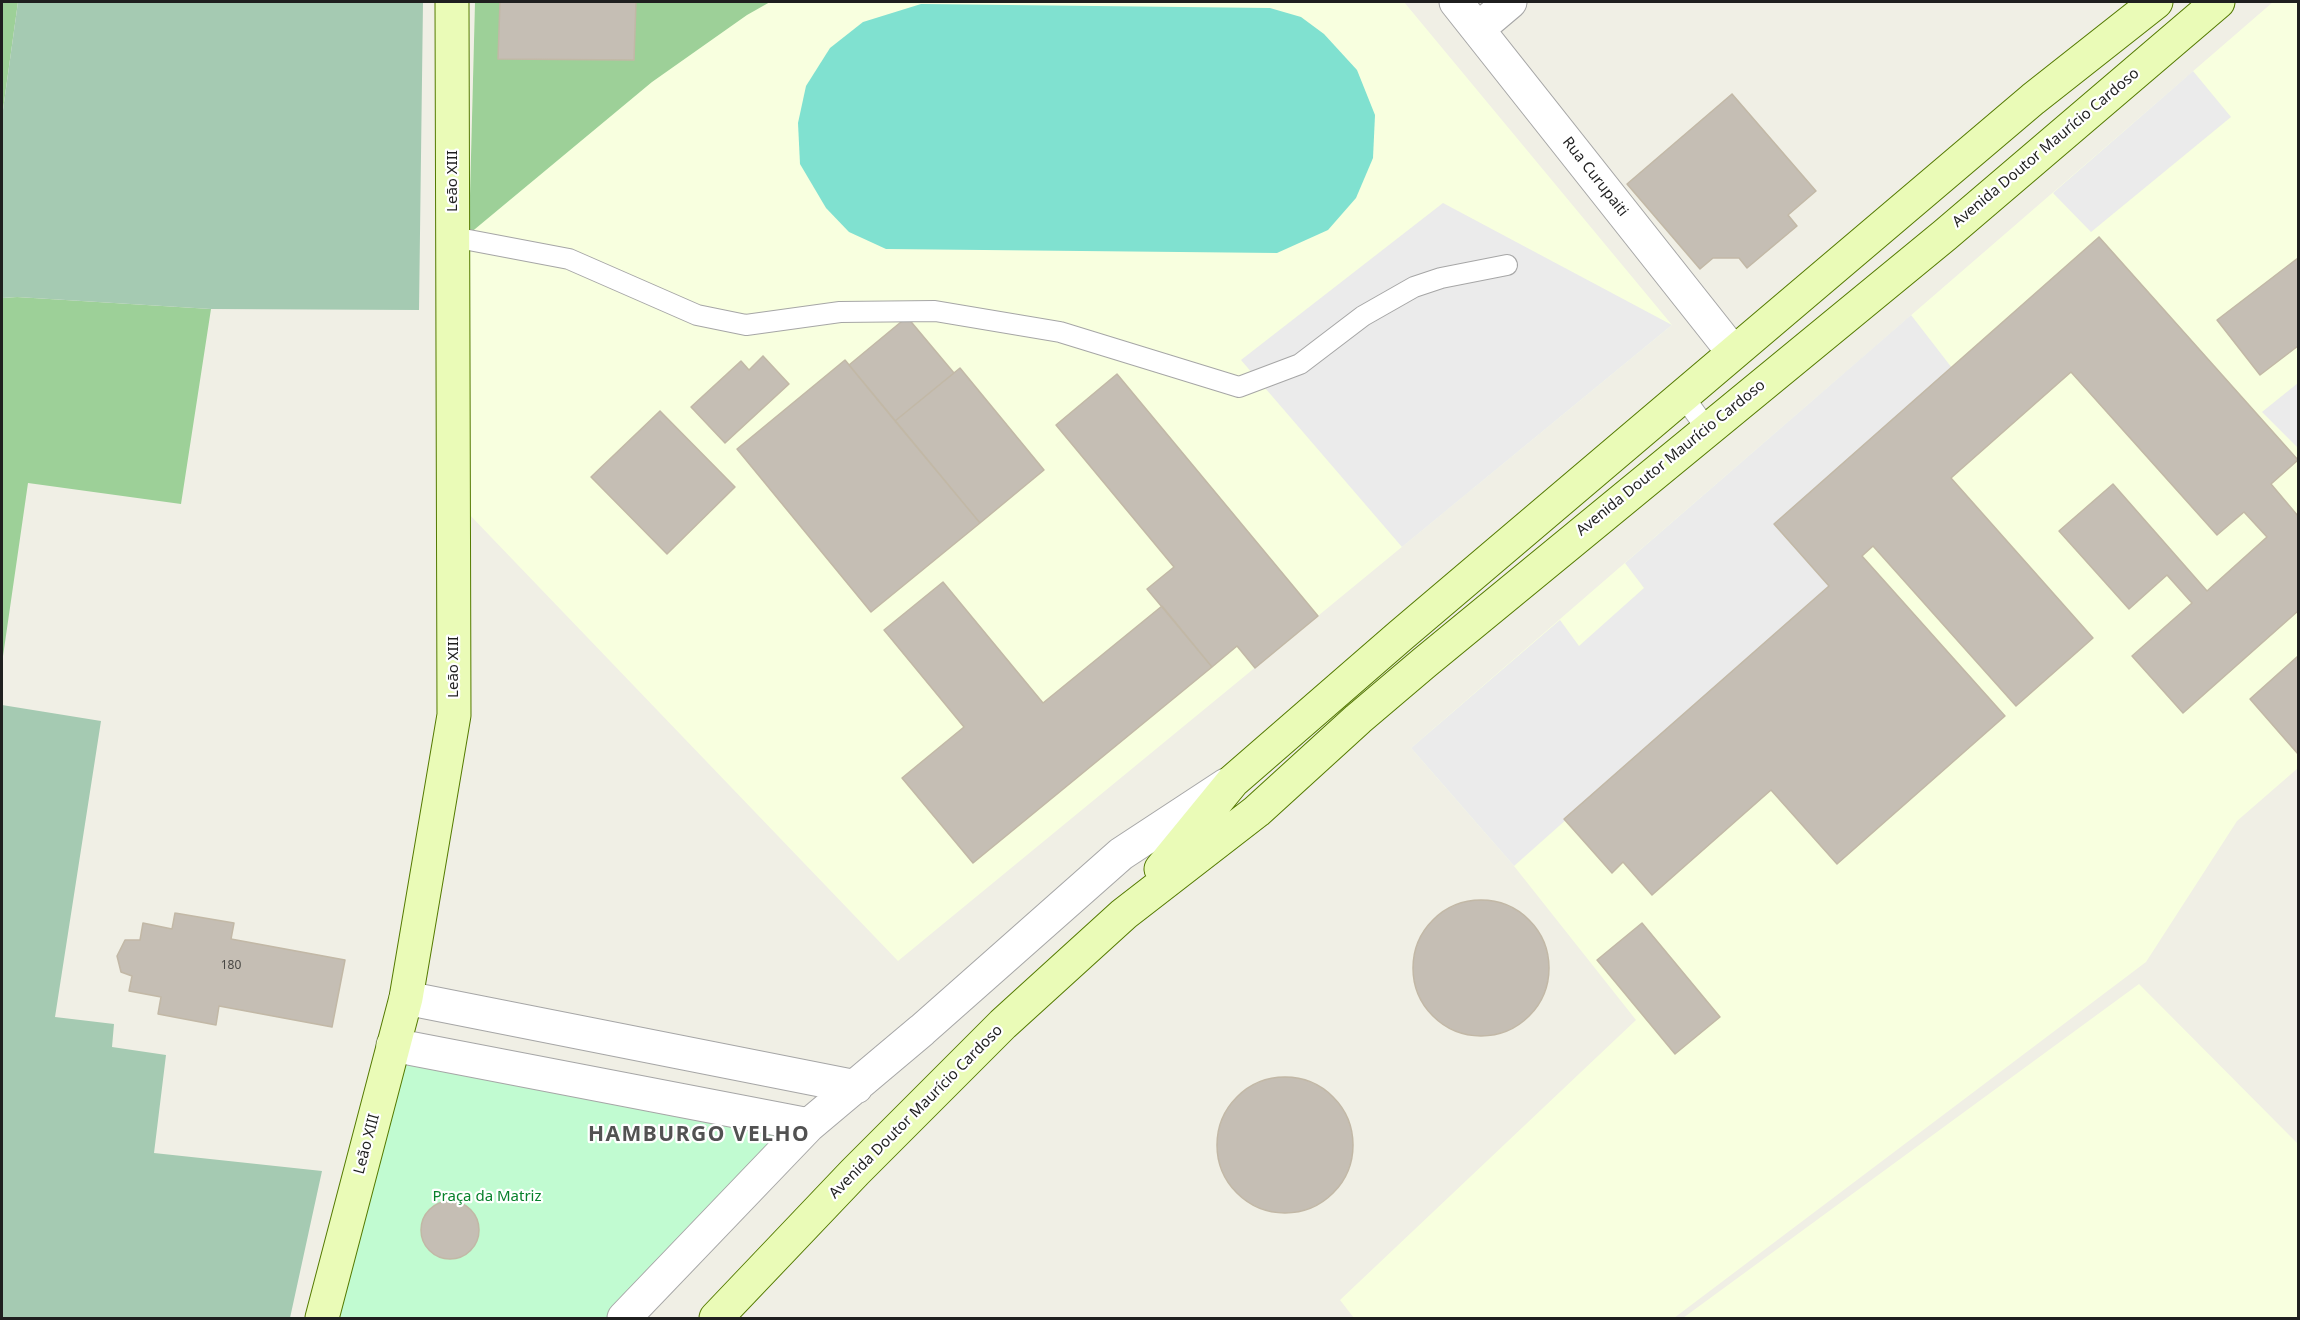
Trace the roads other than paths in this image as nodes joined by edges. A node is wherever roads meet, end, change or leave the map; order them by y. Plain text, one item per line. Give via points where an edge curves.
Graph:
1 (452, 2) edge
2 (1456, 2) edge
3 (1510, 2) edge
4 (2156, 2) edge
5 (2218, 2) edge
6 (1478, 29) junction
7 (2033, 99) junction
8 (2063, 134) junction
9 (1916, 200) junction
10 (1945, 235) junction
11 (453, 237) junction
12 (1507, 265) dead end
13 (1775, 318) junction
14 (1803, 350) junction
15 (1733, 352) junction
16 (1683, 396) junction
17 (1707, 429) junction
18 (1542, 515) junction
19 (1566, 544) junction
20 (1400, 636) junction
21 (1424, 663) junction
22 (1233, 781) junction
23 (1124, 914) junction
24 (406, 998) junction
25 (393, 1045) junction
26 (856, 1087) junction
27 (809, 1125) junction
28 (322, 1318) edge
29 (624, 1318) edge
30 (716, 1318) edge

1 - 11 main road, Leão XIII
2 - 6 street, Rua Curupaiti
3 - 6 street
4 - 7 main road, Avenida Doutor Maurício Cardoso
5 - 8 main road, Avenida Doutor Maurício Cardoso
6 - 15 street, Rua Curupaiti
7 - 8 main road via 2050,125
7 - 9 main road, Avenida Doutor Maurício Cardoso
8 - 10 main road, Avenida Doutor Maurício Cardoso
9 - 10 main road
9 - 13 main road, Avenida Doutor Maurício Cardoso
10 - 14 main road, Avenida Doutor Maurício Cardoso
11 - 12 lane via 569,259 697,315 746,325 840,312 935,311 1060,332 1239,387 1300,364 1363,316 1414,287
11 - 24 main road, Leão XIII via 454,715
13 - 14 main road
13 - 15 main road, Avenida Doutor Maurício Cardoso
14 - 17 main road, Avenida Doutor Maurício Cardoso
15 - 16 main road, Avenida Doutor Maurício Cardoso
16 - 17 lane
16 - 18 main road, Avenida Doutor Maurício Cardoso
17 - 19 main road, Avenida Doutor Maurício Cardoso
18 - 19 lane
18 - 20 main road, Avenida Doutor Maurício Cardoso
19 - 21 main road, Avenida Doutor Maurício Cardoso
20 - 21 main road
20 - 22 main road, Avenida Doutor Maurício Cardoso
21 - 23 main road, Avenida Doutor Maurício Cardoso via 1257,811
22 - 23 main road, Avenida Doutor Maurício Cardoso
22 - 26 street via 1121,854
23 - 30 main road, Avenida Doutor Maurício Cardoso via 1003,1024
24 - 25 main road, Leão XIII
24 - 26 street
25 - 27 street
25 - 28 main road, Leão XIII
26 - 27 street
27 - 29 street

